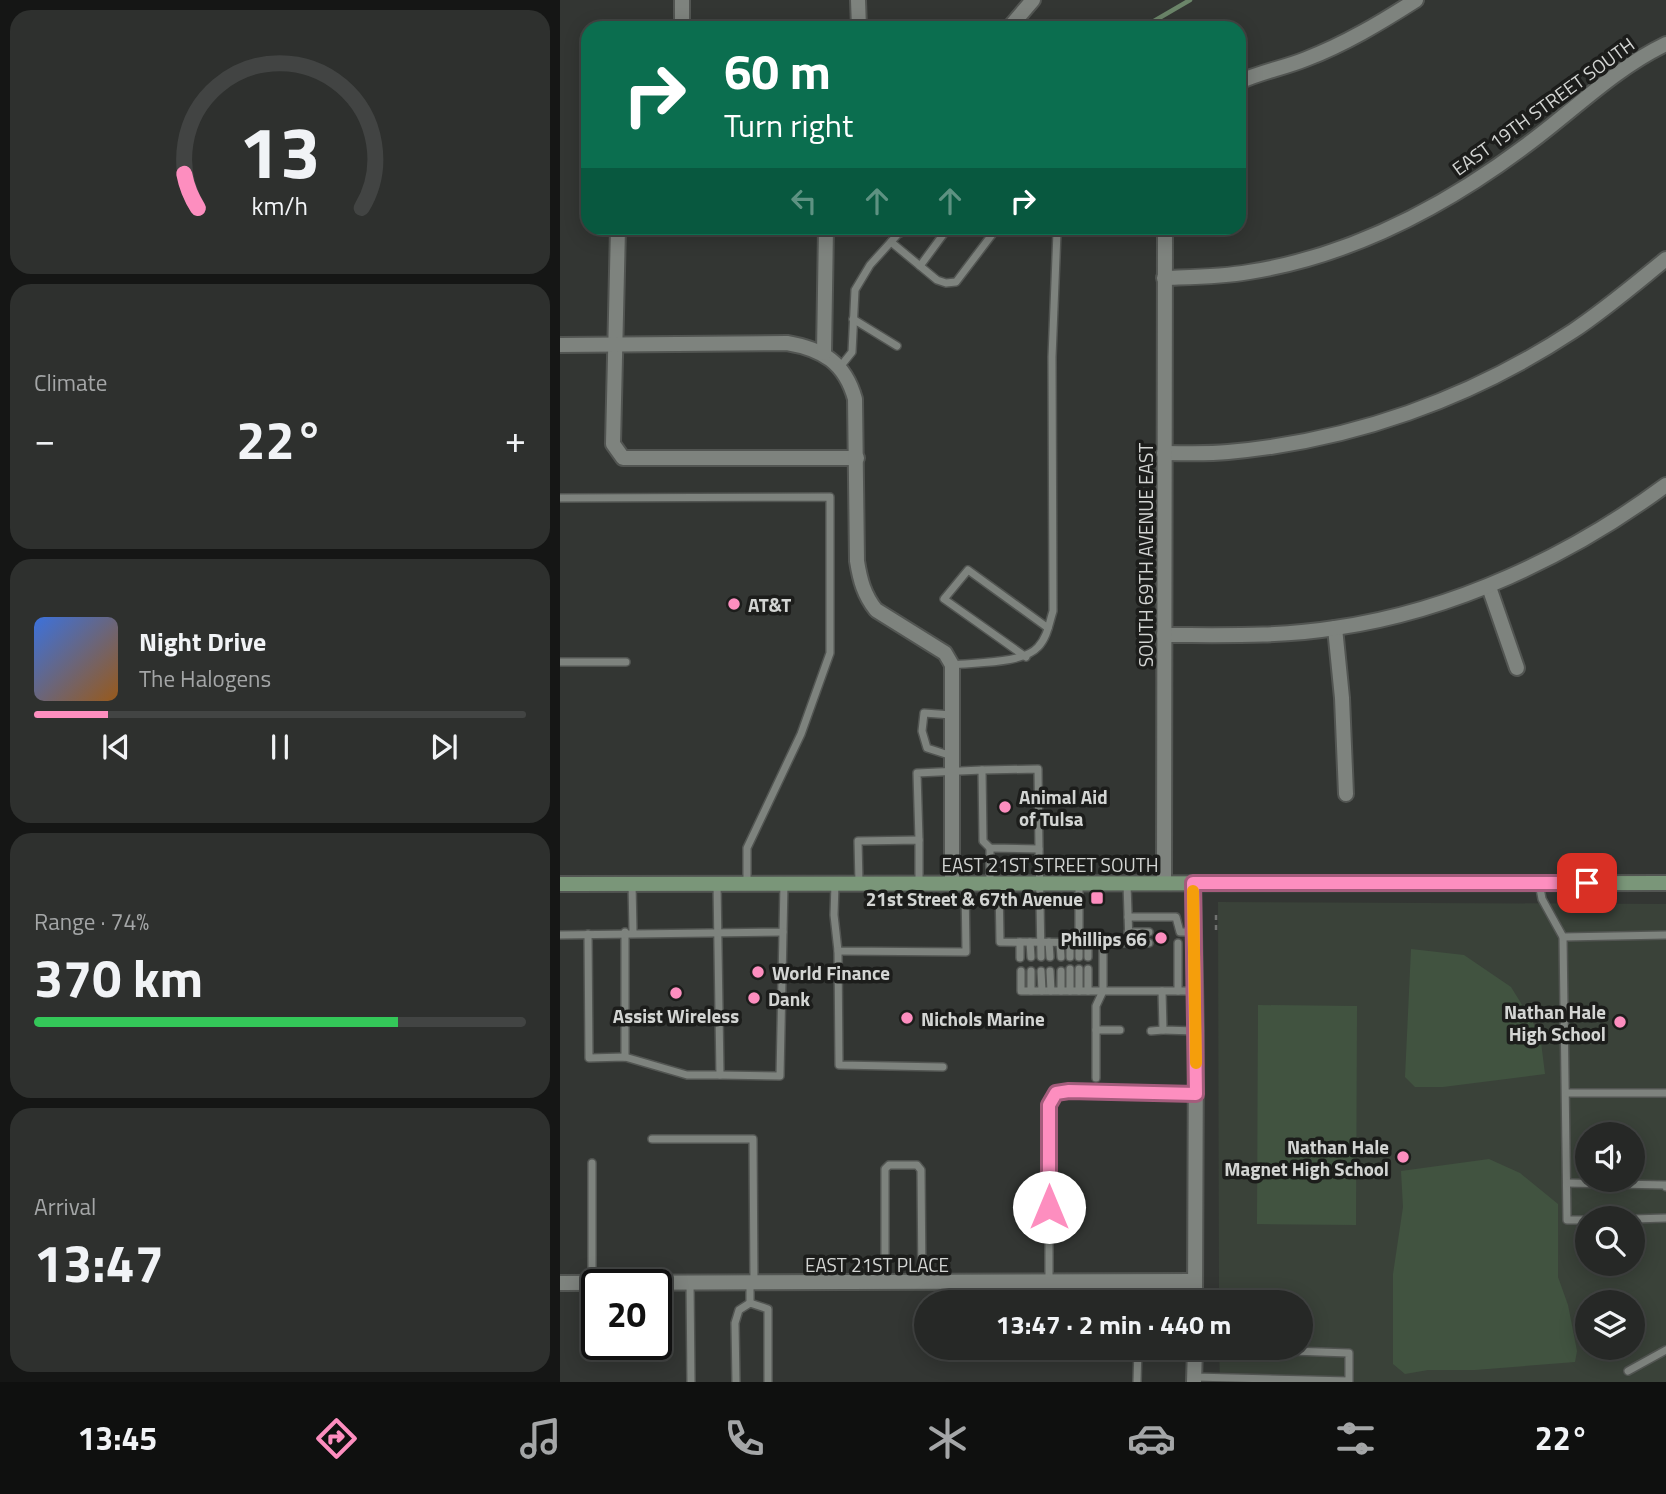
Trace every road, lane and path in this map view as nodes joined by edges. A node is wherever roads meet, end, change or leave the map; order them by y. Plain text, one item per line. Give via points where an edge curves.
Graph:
1 (682, 0) edge
2 (858, 0) edge
3 (1034, 0) edge
4 (1416, 0) edge
5 (682, 21) edge
6 (859, 21) edge
7 (1015, 21) edge
8 (1666, 44) edge
9 (1246, 80) edge
10 (618, 235) edge
11 (826, 235) edge
12 (897, 235) edge
13 (942, 235) edge
14 (992, 235) edge
15 (1057, 235) edge
16 (1165, 235) edge
17 (891, 242) junction
18 (1666, 259) edge
19 (920, 266) junction
20 (1164, 278) junction
21 (853, 319) junction
22 (560, 345) edge
23 (615, 345) junction
24 (897, 346) dead end
25 (824, 353) junction
26 (840, 367) junction
27 (1164, 453) junction
28 (857, 458) junction
29 (1666, 485) edge
30 (560, 498) edge
31 (1489, 587) junction
32 (1048, 628) junction
33 (1335, 628) junction
34 (1164, 635) junction
35 (1027, 657) junction
36 (560, 662) edge
37 (626, 662) dead end
38 (952, 665) junction
39 (1517, 668) dead end
40 (952, 715) junction
41 (953, 756) junction
42 (982, 770) junction
43 (953, 773) junction
44 (1346, 794) dead end
45 (919, 840) junction
46 (990, 848) junction
47 (1039, 849) junction
48 (1040, 883) junction
49 (1079, 883) junction
50 (1127, 883) junction
51 (1164, 883) junction
52 (1193, 883) junction
53 (1539, 883) junction
54 (1666, 883) edge
55 (560, 884) edge
56 (632, 884) junction
57 (717, 884) junction
58 (747, 884) junction
59 (784, 884) junction
60 (835, 884) junction
61 (859, 884) junction
62 (919, 884) junction
63 (959, 884) junction
64 (994, 884) junction
65 (1216, 915) dead end
66 (1128, 917) junction
67 (629, 932) junction
68 (717, 932) junction
69 (783, 932) junction
70 (1128, 932) junction
71 (1149, 932) dead end
72 (1182, 932) junction
73 (1216, 932) dead end
74 (560, 934) edge
75 (589, 934) junction
76 (1666, 935) edge
77 (1563, 937) junction
78 (1020, 942) junction
79 (1030, 942) junction
80 (1045, 942) junction
81 (1060, 943) junction
82 (1074, 943) junction
83 (1087, 943) junction
84 (1103, 943) junction
85 (1129, 943) junction
86 (1149, 943) dead end
87 (838, 951) junction
88 (1031, 957) dead end
89 (1045, 957) dead end
90 (1060, 957) dead end
91 (1070, 957) dead end
92 (1079, 957) dead end
93 (1088, 957) dead end
94 (1020, 958) dead end
95 (1070, 969) dead end
96 (1079, 969) dead end
97 (1088, 969) dead end
98 (1021, 971) dead end
99 (1031, 971) dead end
100 (1041, 971) dead end
101 (1050, 971) dead end
102 (1060, 971) dead end
103 (1031, 991) junction
104 (1046, 991) junction
105 (1065, 991) junction
106 (1083, 991) junction
107 (1103, 991) junction
108 (1162, 991) junction
109 (1178, 991) junction
110 (1196, 991) junction
111 (1096, 1030) junction
112 (1120, 1030) dead end
113 (1163, 1030) junction
114 (1151, 1031) dead end
115 (1196, 1031) junction
116 (625, 1057) junction
117 (943, 1067) dead end
118 (720, 1075) junction
119 (1096, 1078) dead end
120 (1567, 1093) junction
121 (1666, 1093) edge
122 (1196, 1094) junction
123 (652, 1139) dead end
124 (592, 1163) dead end
125 (1567, 1183) junction
126 (1666, 1187) edge
127 (1666, 1218) edge
128 (1645, 1219) edge
129 (1575, 1220) edge
130 (592, 1269) edge
131 (1195, 1281) junction
132 (560, 1283) edge
133 (581, 1283) edge
134 (672, 1283) edge
135 (690, 1283) junction
136 (752, 1283) junction
137 (885, 1283) junction
138 (922, 1283) junction
139 (1049, 1283) junction
140 (1138, 1283) junction
141 (1138, 1290) edge
142 (1195, 1290) edge
143 (750, 1303) junction
144 (1666, 1350) edge
145 (1313, 1352) edge
146 (1138, 1360) edge
147 (1195, 1360) edge
148 (1628, 1371) dead end
149 (1194, 1380) edge
150 (691, 1382) edge
151 (736, 1382) edge
152 (768, 1382) edge
153 (1138, 1382) edge

1 - 5 street
2 - 6 street
3 - 7 street
4 - 9 street via 1340,44
8 - 20 street, EAST 19TH STREET SOUTH via 1589,94 1487,174 1421,213 1348,245 1270,269
10 - 23 street
11 - 25 street
12 - 17 lane
13 - 19 lane
14 - 19 lane via 956,282 937,280
15 - 32 lane via 1052,611
16 - 20 street, SOUTH 69TH AVENUE EAST
17 - 19 lane
17 - 21 lane via 855,290
18 - 27 street via 1573,331 1442,401 1371,425 1298,442 1226,452
20 - 27 street, SOUTH 69TH AVENUE EAST
21 - 24 lane
21 - 26 lane via 852,352
22 - 23 street
23 - 25 street via 788,344
23 - 28 street via 614,444 623,458
25 - 26 street
26 - 28 street via 856,399
27 - 34 street, SOUTH 69TH AVENUE EAST
28 - 38 street via 857,561 868,600 889,620 945,653
29 - 31 street via 1622,516
30 - 58 lane via 830,497 831,653 801,734 747,848
31 - 33 street
31 - 39 street
32 - 35 lane via 1039,647
32 - 35 lane via 968,570 944,599
33 - 34 street via 1258,635
33 - 44 street
34 - 51 street, SOUTH 69TH AVENUE EAST
35 - 38 lane
36 - 37 lane
38 - 40 street
40 - 41 street
40 - 41 lane via 925,713 922,731 927,748
41 - 43 street
42 - 43 lane
42 - 46 lane via 983,841
42 - 47 lane via 1038,769
43 - 45 lane via 918,773
43 - 63 street
45 - 61 lane via 858,841
45 - 62 lane
46 - 47 lane
46 - 64 lane
47 - 48 lane
48 - 49 main road, EAST 21ST STREET SOUTH
48 - 64 main road, EAST 21ST STREET SOUTH
48 - 80 lane
49 - 50 main road, EAST 21ST STREET SOUTH
49 - 82 lane
50 - 51 main road, EAST 21ST STREET SOUTH
50 - 66 lane
51 - 52 main road, EAST 21ST STREET SOUTH
52 - 53 main road, EAST 21ST STREET SOUTH
52 - 72 street
53 - 54 main road, EAST 21ST STREET SOUTH
53 - 77 lane via 1542,900
55 - 56 main road, EAST 21ST STREET SOUTH
56 - 57 main road, EAST 21ST STREET SOUTH
56 - 67 lane
57 - 58 main road, EAST 21ST STREET SOUTH
57 - 68 lane
58 - 59 main road, EAST 21ST STREET SOUTH
59 - 60 main road, EAST 21ST STREET SOUTH
59 - 69 lane
60 - 61 main road, EAST 21ST STREET SOUTH
60 - 87 lane
61 - 62 main road, EAST 21ST STREET SOUTH
62 - 63 main road, EAST 21ST STREET SOUTH
63 - 64 main road, EAST 21ST STREET SOUTH
63 - 87 lane via 966,952
64 - 78 lane via 1000,942
65 - 73 path
66 - 70 lane
66 - 72 lane via 1176,917
67 - 68 lane
67 - 75 lane
67 - 116 lane
68 - 69 lane
68 - 118 lane
69 - 118 lane via 780,1076
70 - 71 lane
70 - 85 lane
72 - 109 lane via 1175,943
72 - 110 street
74 - 75 lane
75 - 116 lane via 589,1058
76 - 77 lane
77 - 120 lane
78 - 79 lane
78 - 94 lane
79 - 80 lane
79 - 88 lane
80 - 81 lane
80 - 89 lane
81 - 82 lane
81 - 90 lane
82 - 83 lane
82 - 91 lane
82 - 92 lane
83 - 84 lane
83 - 93 lane
84 - 85 lane
84 - 107 lane
85 - 86 lane
87 - 117 lane via 839,1065
95 - 105 lane
96 - 106 lane
97 - 106 lane
98 - 103 lane via 1021,991
99 - 103 lane
100 - 104 lane
101 - 104 lane
102 - 105 lane
103 - 104 lane
104 - 105 lane
105 - 106 lane
106 - 107 lane
107 - 108 lane
107 - 111 lane via 1096,1006
108 - 109 lane
108 - 113 lane
109 - 110 lane
110 - 115 street
111 - 112 lane
111 - 119 lane
113 - 114 lane
113 - 115 lane
115 - 122 street
116 - 118 lane via 687,1075
120 - 121 lane
120 - 125 lane
122 - 131 street
122 - 139 lane via 1056,1093 1049,1105
123 - 136 lane via 753,1139
124 - 130 lane
125 - 126 lane
125 - 129 lane via 1567,1220
127 - 128 lane
131 - 140 street, EAST 21ST PLACE
131 - 142 street
132 - 133 street, EAST 21ST PLACE
134 - 135 street, EAST 21ST PLACE
135 - 136 street, EAST 21ST PLACE
135 - 150 lane
136 - 137 street, EAST 21ST PLACE
136 - 143 lane
137 - 138 street, EAST 21ST PLACE
137 - 138 lane via 885,1169 889,1165 920,1167
138 - 139 street, EAST 21ST PLACE
139 - 140 street, EAST 21ST PLACE
140 - 141 lane
143 - 151 lane via 739,1310 736,1323
143 - 152 lane via 768,1309
144 - 148 lane
145 - 149 lane via 1349,1353 1349,1381
146 - 153 lane
147 - 149 street

